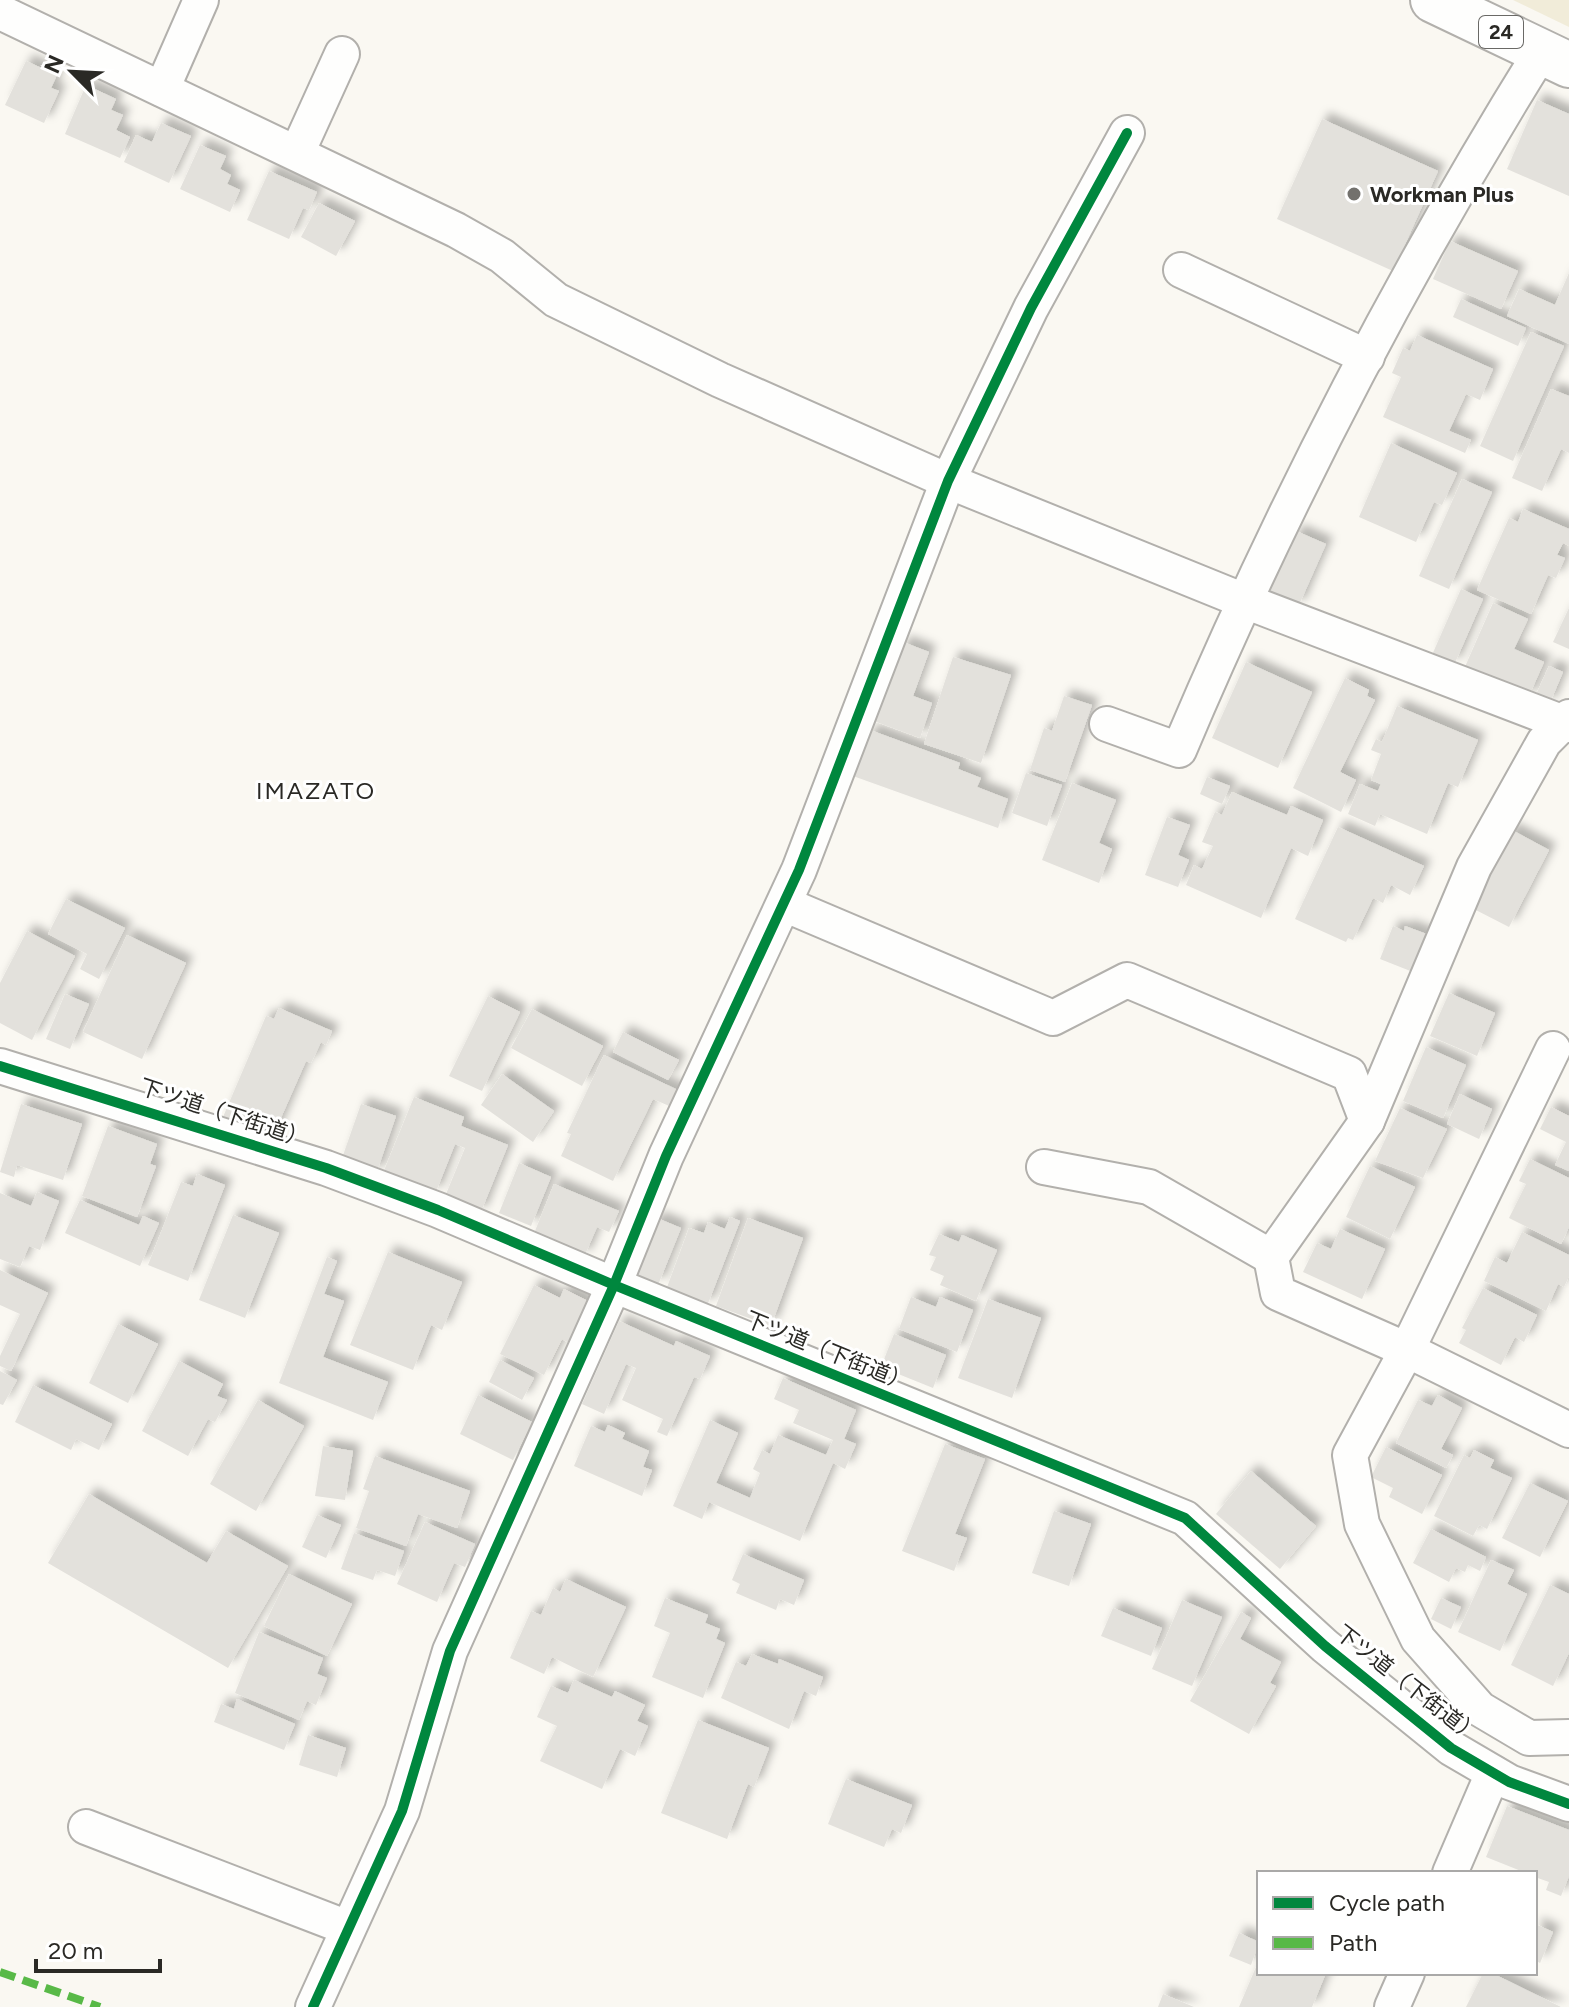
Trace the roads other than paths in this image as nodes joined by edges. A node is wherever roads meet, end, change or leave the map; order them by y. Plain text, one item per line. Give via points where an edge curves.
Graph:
1 (201, 0) edge
2 (1433, 0) edge
3 (0, 12) edge
4 (342, 54) dead end
5 (1555, 58) edge
6 (162, 89) junction
7 (1127, 133) dead end
8 (297, 153) junction
9 (1181, 270) dead end
10 (1367, 357) junction
11 (948, 481) junction
12 (1242, 600) junction
13 (1567, 721) edge
14 (1107, 724) dead end
15 (784, 904) junction
16 (1553, 1049) dead end
17 (0, 1066) edge
18 (1367, 1121) junction
19 (1044, 1167) dead end
20 (1271, 1257) junction
21 (614, 1285) junction
22 (1407, 1350) junction
23 (1569, 1430) edge
24 (1466, 1727) junction
25 (1569, 1737) edge
26 (1493, 1773) junction
27 (1569, 1804) edge
28 (86, 1827) dead end
29 (1451, 1871) edge
30 (348, 1928) junction
31 (1406, 1975) edge
32 (313, 2007) edge
33 (1392, 2007) edge

1 - 6 street
2 - 5 highway, 24
3 - 6 street
4 - 8 street
5 - 10 street
6 - 8 street
7 - 11 street via 1031,308
8 - 11 street via 502,256 556,300
9 - 10 street
10 - 12 street
11 - 12 street
11 - 15 street
12 - 13 street
12 - 14 street via 1179,750
13 - 18 street via 1544,742 1474,867
15 - 18 street via 1053,1018 1127,980 1349,1074
15 - 21 street via 666,1156
16 - 22 street
17 - 21 street, 下ツ道（下街道） via 326,1168
18 - 20 street
19 - 20 street via 1149,1187
20 - 22 street via 1278,1293
21 - 24 street, 下ツ道（下街道） via 1185,1518 1325,1646
21 - 30 street via 450,1651 402,1811
22 - 23 street
22 - 24 street via 1350,1455 1362,1524
24 - 25 street via 1529,1738
24 - 26 street, 下ツ道（下街道）
26 - 27 street, 下ツ道（下街道）
26 - 29 street
28 - 30 street
30 - 32 street
31 - 33 street

